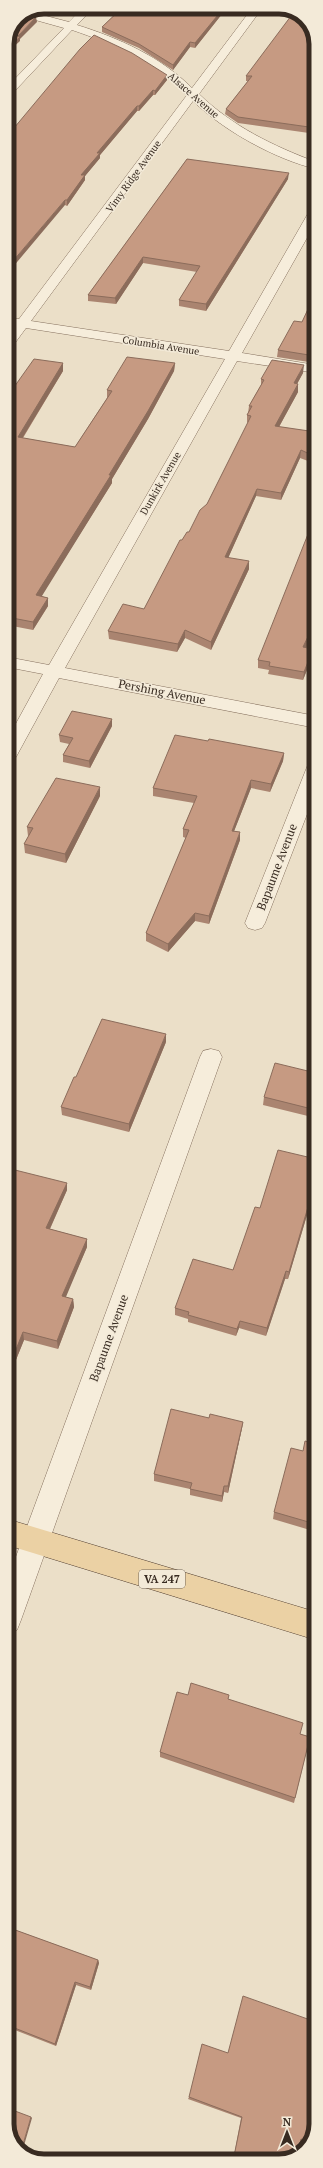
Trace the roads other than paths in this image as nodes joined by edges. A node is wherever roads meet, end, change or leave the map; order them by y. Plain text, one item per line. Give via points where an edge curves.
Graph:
1 (82, 14) edge
2 (253, 14) edge
3 (32, 16) edge
4 (70, 27) junction
5 (14, 86) edge
6 (193, 94) junction
7 (309, 163) edge
8 (309, 223) edge
9 (14, 323) edge
10 (22, 324) junction
11 (14, 335) edge
12 (233, 356) junction
13 (309, 368) edge
14 (14, 663) edge
15 (55, 671) junction
16 (309, 721) edge
17 (14, 744) edge
18 (309, 785) edge
19 (255, 923) dead end
20 (211, 1057) dead end
21 (14, 1534) edge
22 (36, 1541) junction
23 (14, 1601) edge
24 (309, 1624) edge

1 - 4 street
2 - 6 street, Vimy Ridge Avenue
3 - 4 street, Alsace Avenue
4 - 5 street
4 - 6 street, Alsace Avenue via 128,49 177,78
6 - 7 street, Alsace Avenue via 217,116 245,133
6 - 10 street, Vimy Ridge Avenue
8 - 12 street, Dunkirk Avenue
9 - 10 street, Columbia Avenue
10 - 11 street, Vimy Ridge Avenue
10 - 12 street, Columbia Avenue
12 - 13 street, Columbia Avenue
12 - 15 street, Dunkirk Avenue
14 - 15 street, Pershing Avenue
15 - 16 street, Pershing Avenue
15 - 17 street, Dunkirk Avenue
18 - 19 street, Bapaume Avenue
20 - 22 street, Bapaume Avenue
21 - 22 main road, VA 247
22 - 23 street, Bapaume Avenue
22 - 24 main road, VA 247

